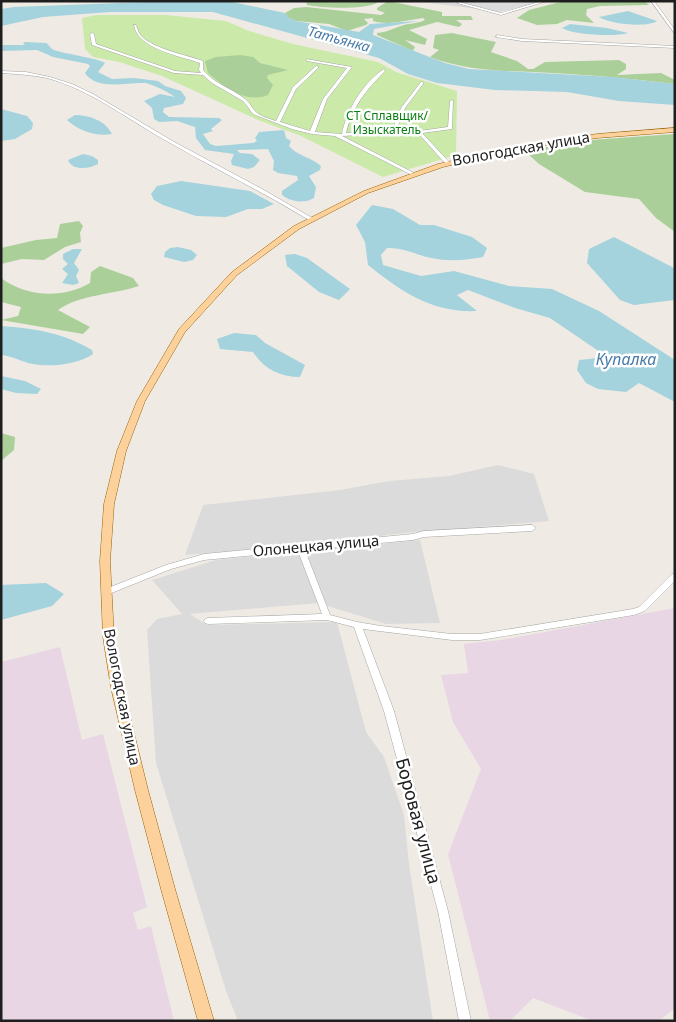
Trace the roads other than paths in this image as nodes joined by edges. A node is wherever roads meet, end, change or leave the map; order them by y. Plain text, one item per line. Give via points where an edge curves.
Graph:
1 (546, 1) edge
2 (652, 1) edge
3 (459, 2) dead end
4 (135, 26) dead end
5 (675, 33) edge
6 (92, 34) dead end
7 (497, 36) dead end
8 (675, 47) edge
9 (307, 60) dead end
10 (317, 67) dead end
11 (384, 70) dead end
12 (1, 72) edge
13 (204, 74) junction
14 (422, 82) dead end
15 (452, 101) dead end
16 (278, 122) junction
17 (675, 130) edge
18 (394, 131) junction
19 (419, 132) junction
20 (312, 133) junction
21 (344, 134) junction
22 (336, 135) junction
23 (447, 162) junction
24 (412, 173) junction
25 (311, 219) junction
26 (532, 528) dead end
27 (301, 549) junction
28 (675, 576) edge
29 (106, 592) junction
30 (327, 616) junction
31 (208, 621) dead end
32 (356, 626) junction
33 (206, 1021) edge
34 (465, 1021) edge

1 - 3 street via 501,14
2 - 5 street
4 - 13 street via 148,44 202,62
6 - 13 street via 94,45 119,55 175,72
7 - 8 street via 513,40
9 - 20 street via 350,67 325,99
10 - 16 street via 294,88
11 - 21 street via 359,96 346,120
12 - 25 street via 46,75 75,87 179,147 256,185
13 - 16 street via 252,106 254,113
14 - 18 street via 403,108
15 - 19 street via 450,128
16 - 20 street
17 - 23 main road, Вологодская улица via 569,138
18 - 19 street
18 - 21 street
19 - 23 street
20 - 22 street
21 - 22 street
22 - 24 street
23 - 24 main road, Вологодская улица
24 - 25 main road, Вологодская улица via 351,198
25 - 29 main road, Вологодская улица via 260,253 211,296 162,360 128,430 114,476 106,534
26 - 27 street, Олонецкая улица via 424,534
27 - 29 street, Олонецкая улица via 204,557
27 - 30 street
28 - 32 street via 642,609 634,612 502,634 452,637
29 - 33 main road, Вологодская улица via 111,659 119,699 153,841
30 - 31 street
30 - 32 street
32 - 34 street, Боровая улица via 391,720 443,911

